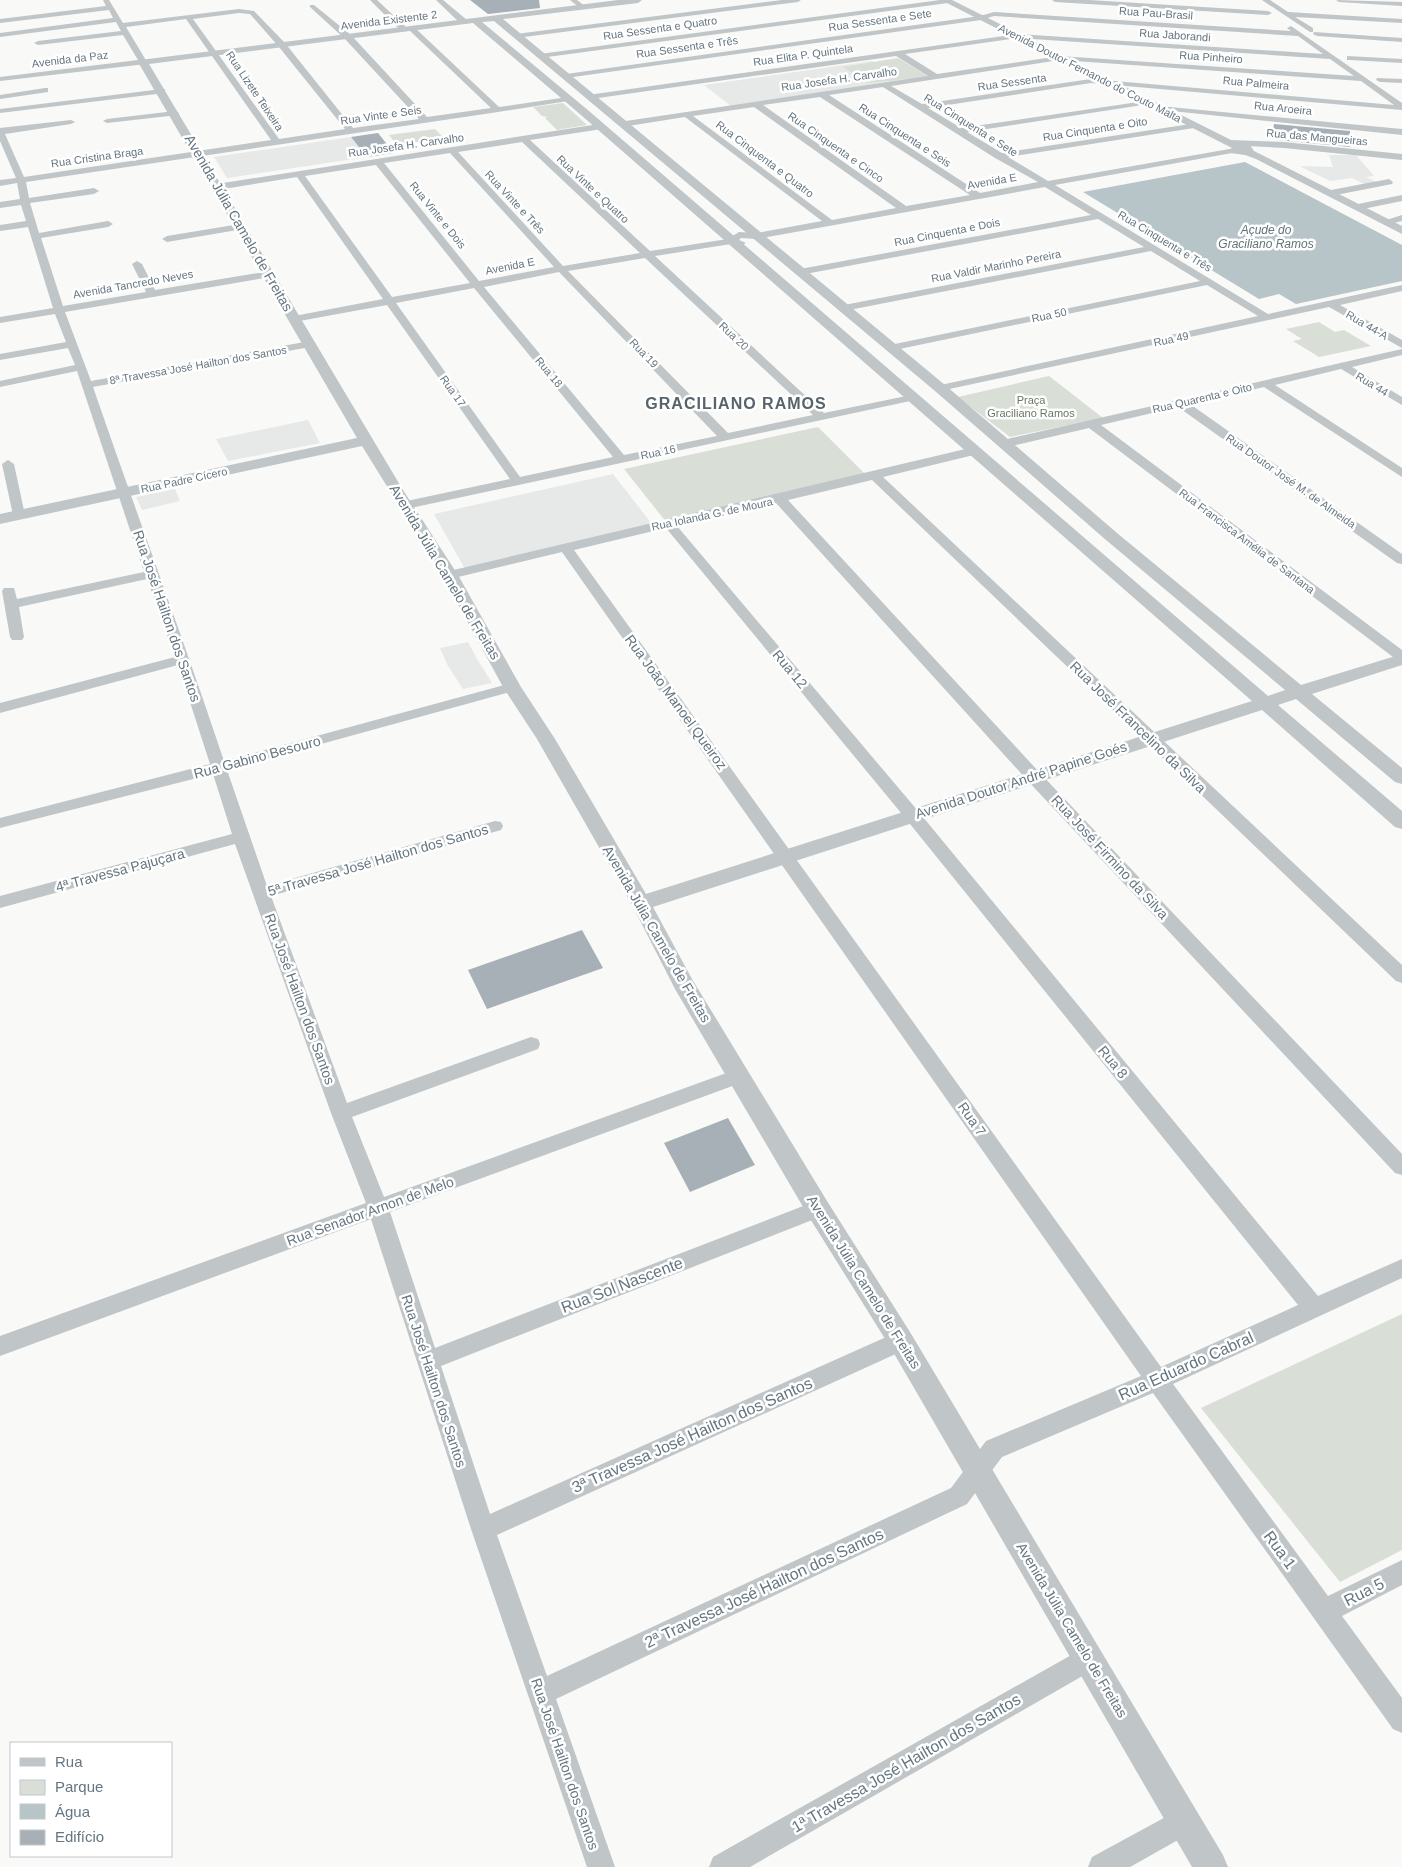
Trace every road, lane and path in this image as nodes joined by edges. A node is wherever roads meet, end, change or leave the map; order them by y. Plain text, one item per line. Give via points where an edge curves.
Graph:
1 (106, 0) edge
2 (372, 0) edge
3 (439, 0) edge
4 (573, 0) edge
5 (636, 0) edge
6 (747, 0) edge
7 (798, 0) edge
8 (1055, 0) edge
9 (1265, 0) edge
10 (1339, 0) edge
11 (946, 1) edge
12 (1256, 4) dead end
13 (1402, 4) edge
14 (755, 5) junction
15 (312, 6) dead end
16 (582, 7) junction
17 (111, 8) junction
18 (1268, 13) junction
19 (1286, 14) junction
20 (188, 17) junction
21 (496, 18) junction
22 (776, 18) junction
23 (981, 18) junction
24 (1276, 18) dead end
25 (0, 21) edge
26 (470, 21) junction
27 (1402, 21) edge
28 (120, 23) junction
29 (1284, 24) dead end
30 (408, 29) junction
31 (798, 31) dead end
32 (125, 33) junction
33 (1300, 34) junction
34 (1317, 34) junction
35 (0, 35) edge
36 (516, 36) junction
37 (1018, 36) junction
38 (348, 37) junction
39 (808, 38) junction
40 (1402, 40) edge
41 (38, 42) dead end
42 (282, 45) junction
43 (829, 50) dead end
44 (1322, 50) junction
45 (215, 53) junction
46 (897, 53) junction
47 (1343, 53) dead end
48 (838, 55) dead end
49 (540, 56) junction
50 (1331, 56) junction
51 (1060, 58) junction
52 (1350, 58) junction
53 (846, 60) junction
54 (1402, 61) edge
55 (143, 62) junction
56 (1365, 69) dead end
57 (1372, 74) dead end
58 (566, 76) junction
59 (936, 77) junction
60 (0, 79) edge
61 (1361, 79) junction
62 (1380, 80) junction
63 (1402, 81) edge
64 (1108, 82) junction
65 (883, 84) junction
66 (45, 90) dead end
67 (1395, 90) dead end
68 (162, 91) junction
69 (820, 93) junction
70 (0, 97) edge
71 (591, 97) junction
72 (568, 99) junction
73 (1149, 102) junction
74 (754, 103) junction
75 (919, 107) junction
76 (1402, 107) edge
77 (1162, 108) junction
78 (498, 110) junction
79 (605, 110) junction
80 (0, 111) edge
81 (175, 112) junction
82 (585, 113) junction
83 (686, 114) junction
84 (425, 120) junction
85 (107, 121) dead end
86 (71, 122) dead end
87 (622, 124) junction
88 (1194, 125) junction
89 (599, 127) junction
90 (0, 131) edge
91 (351, 131) junction
92 (958, 131) junction
93 (1402, 132) edge
94 (524, 139) junction
95 (276, 141) junction
96 (1232, 146) junction
97 (452, 150) junction
98 (198, 154) junction
99 (998, 156) junction
100 (1402, 157) edge
101 (378, 161) junction
102 (299, 173) junction
103 (21, 180) junction
104 (1389, 182) dead end
105 (0, 183) edge
106 (1049, 184) junction
107 (217, 187) junction
108 (94, 191) dead end
109 (1331, 193) junction
110 (978, 196) junction
111 (1402, 198) edge
112 (25, 202) junction
113 (0, 205) edge
114 (1358, 207) junction
115 (905, 210) junction
116 (1100, 216) junction
117 (1402, 218) edge
118 (1385, 222) junction
119 (830, 223) junction
120 (108, 224) dead end
121 (240, 227) junction
122 (0, 228) edge
123 (34, 229) junction
124 (1402, 231) edge
125 (757, 236) junction
126 (167, 240) dead end
127 (732, 241) junction
128 (1154, 248) junction
129 (647, 255) junction
130 (138, 264) dead end
131 (561, 269) junction
132 (800, 272) junction
133 (270, 274) junction
134 (1208, 282) junction
135 (477, 285) junction
136 (1402, 288) edge
137 (152, 294) junction
138 (389, 301) junction
139 (1332, 304) junction
140 (844, 308) junction
141 (59, 310) junction
142 (0, 318) edge
143 (1268, 318) junction
144 (294, 319) junction
145 (72, 344) junction
146 (310, 344) junction
147 (1402, 345) edge
148 (890, 348) junction
149 (1402, 352) edge
150 (0, 357) edge
151 (1343, 366) junction
152 (81, 367) junction
153 (1265, 383) junction
154 (0, 384) edge
155 (87, 385) junction
156 (940, 388) junction
157 (911, 398) junction
158 (1402, 402) edge
159 (1180, 403) junction
160 (821, 417) junction
161 (975, 419) junction
162 (1092, 424) junction
163 (945, 425) junction
164 (726, 438) junction
165 (367, 440) junction
166 (1003, 444) junction
167 (974, 450) junction
168 (621, 459) junction
169 (8, 464) dead end
170 (1402, 473) edge
171 (875, 476) junction
172 (516, 481) junction
173 (123, 493) junction
174 (780, 499) junction
175 (406, 505) junction
176 (19, 515) junction
177 (0, 519) edge
178 (668, 523) junction
179 (566, 547) junction
180 (1402, 560) edge
181 (152, 574) junction
182 (450, 575) junction
183 (17, 637) dead end
184 (1402, 658) edge
185 (183, 659) junction
186 (512, 687) junction
187 (1300, 692) junction
188 (1264, 704) junction
189 (0, 708) edge
190 (1150, 738) junction
191 (219, 767) junction
192 (1034, 776) junction
193 (1402, 778) edge
194 (912, 815) junction
195 (1402, 822) edge
196 (0, 823) edge
197 (495, 826) dead end
198 (241, 837) junction
199 (787, 858) junction
200 (262, 893) junction
201 (0, 902) edge
202 (642, 903) junction
203 (1402, 976) edge
204 (532, 1044) dead end
205 (739, 1076) junction
206 (341, 1113) junction
207 (1402, 1167) edge
208 (378, 1208) junction
209 (818, 1209) junction
210 (1402, 1268) edge
211 (1314, 1308) junction
212 (901, 1341) junction
213 (0, 1346) edge
214 (427, 1360) junction
215 (1157, 1380) junction
216 (977, 1471) junction
217 (483, 1529) junction
218 (1402, 1572) edge
219 (1325, 1611) junction
220 (1089, 1658) junction
221 (540, 1693) junction
222 (1402, 1720) edge
223 (1184, 1820) junction
224 (595, 1865) edge
225 (722, 1867) edge
226 (1102, 1867) edge
227 (1211, 1867) edge

1 - 17 street, Avenida Júlia Camelo de Freitas
2 - 30 street
3 - 26 street
4 - 16 street
5 - 16 street, Avenida Existente 2
6 - 14 street
7 - 14 street
8 - 18 street
9 - 19 street
10 - 13 street
11 - 22 street, Rua Sessenta e Quatro
11 - 23 street, Avenida Doutor Fernando do Couto Malta
12 - 18 street
14 - 22 street
14 - 36 street
15 - 38 street
16 - 21 street, Avenida Existente 2
17 - 25 street
17 - 28 street, Avenida Júlia Camelo de Freitas
18 - 24 street
19 - 27 street
19 - 34 street
20 - 28 street
20 - 42 street via 252,12
20 - 45 street, Rua Lizete Teixeira
21 - 26 street, Avenida Existente 2
21 - 36 street
22 - 31 street
22 - 49 street, Rua Sessenta e Quatro
23 - 33 street, Rua Pau-Brasil via 994,14
23 - 37 street, Avenida Doutor Fernando do Couto Malta
23 - 39 street, Rua Sessenta e Sete
26 - 30 street, Avenida Existente 2
26 - 72 street
28 - 32 street, Avenida Júlia Camelo de Freitas
28 - 35 street
29 - 33 street
30 - 38 street, Avenida Existente 2
30 - 78 street
32 - 41 street
32 - 55 street, Avenida Júlia Camelo de Freitas
33 - 44 street
34 - 40 street
34 - 44 street via 1332,46
36 - 49 street
37 - 46 street, Rua Elita P. Quintela
37 - 50 street, Rua Jaborandi
37 - 51 street, Avenida Doutor Fernando do Couto Malta
38 - 42 street, Avenida Existente 2
38 - 84 street
39 - 43 street
39 - 58 street, Rua Sessenta e Três
42 - 45 street, Avenida Existente 2
42 - 91 street
44 - 50 street
45 - 55 street, Avenida Existente 2
45 - 95 street, Rua Lizete Teixeira
46 - 53 street, Rua Elita P. Quintela
46 - 59 street, Rua Cinquenta e Sete
47 - 52 street
48 - 53 street
49 - 58 street
50 - 61 street
51 - 59 street, Rua Josefa H. Carvalho
51 - 61 street, Rua Pinheiro
51 - 64 street, Avenida Doutor Fernando do Couto Malta
52 - 54 street
52 - 56 street
53 - 71 street, Rua Elita P. Quintela
55 - 60 street, Avenida da Paz
55 - 68 street, Avenida Júlia Camelo de Freitas
57 - 62 street
58 - 71 street
59 - 65 street, Rua Josefa H. Carvalho
61 - 76 street
62 - 63 street
62 - 67 street
64 - 73 street, Avenida Doutor Fernando do Couto Malta
64 - 75 street, Rua Sessenta via 1091,81
64 - 76 street, Rua Palmeira
65 - 69 street, Rua Josefa H. Carvalho
65 - 75 street, Rua Cinquenta e Sete
66 - 70 street
68 - 80 street
68 - 81 street, Avenida Júlia Camelo de Freitas
69 - 74 street, Rua Josefa H. Carvalho
69 - 110 street, Rua Cinquenta e Seis
71 - 79 street
72 - 78 street, Rua Vinte e Seis
72 - 82 street
73 - 77 street, Avenida Doutor Fernando do Couto Malta
73 - 92 street
74 - 83 street, Rua Josefa H. Carvalho
74 - 115 street, Rua Cinquenta e Cinco
75 - 92 street, Rua Cinquenta e Sete
77 - 88 street, Avenida Doutor Fernando do Couto Malta
77 - 93 street, Rua Aroeira
78 - 84 street, Rua Vinte e Seis
79 - 82 street
79 - 87 street
81 - 85 street
81 - 98 street, Avenida Júlia Camelo de Freitas
82 - 89 street
83 - 87 street, Rua Josefa H. Carvalho
83 - 119 street, Rua Cinquenta e Quatro
84 - 91 street, Rua Vinte e Seis
86 - 90 street
87 - 125 street
88 - 96 street, Avenida Doutor Fernando do Couto Malta
88 - 99 street, Rua Cinquenta e Oito
89 - 94 street, Rua Josefa H. Carvalho
89 - 127 street
90 - 103 street, Rua José Hailton dos Santos
91 - 95 street, Rua Vinte e Seis
92 - 99 street, Rua Cinquenta e Sete
94 - 97 street, Rua Josefa H. Carvalho
94 - 129 street, Rua Vinte e Quatro
95 - 98 street, Rua Vinte e Seis
96 - 100 street, Rua das Mangueiras via 1284,145
96 - 106 street, Avenida E
96 - 109 street, Avenida Doutor Fernando do Couto Malta
97 - 101 street, Rua Josefa H. Carvalho
97 - 131 street, Rua Vinte e Três
98 - 103 street, Rua Cristina Braga via 118,170
98 - 107 street, Avenida Júlia Camelo de Freitas
99 - 106 street, Rua Cinquenta e Sete
101 - 102 street, Rua Josefa H. Carvalho
101 - 135 street, Rua Vinte e Dois
102 - 107 street, Rua Josefa H. Carvalho
102 - 138 street, Rua 17
103 - 105 street, Rua Cristina Braga
103 - 112 street, Rua José Hailton dos Santos
104 - 109 street
106 - 110 street, Avenida E
106 - 116 street, Rua Cinquenta e Três
107 - 121 street, Avenida Júlia Camelo de Freitas
108 - 112 street
109 - 114 street, Avenida Doutor Fernando do Couto Malta
110 - 115 street, Avenida E
111 - 114 street
112 - 113 street
112 - 123 street, Rua José Hailton dos Santos
114 - 118 street, Avenida Doutor Fernando do Couto Malta
115 - 119 street, Avenida E
116 - 128 street, Rua Cinquenta e Três
116 - 132 street, Rua Cinquenta e Dois
117 - 118 street
118 - 124 street, Avenida Doutor Fernando do Couto Malta
119 - 125 street, Avenida E
120 - 123 street
121 - 126 street
121 - 133 street, Avenida Júlia Camelo de Freitas
122 - 123 street
123 - 141 street, Rua José Hailton dos Santos
125 - 127 street, Avenida E via 755,240 744,243
125 - 132 street
127 - 129 street, Avenida E
127 - 157 street
128 - 134 street, Rua Cinquenta e Três
128 - 140 street, Rua Valdir Marinho Pereira
129 - 131 street, Avenida E
129 - 160 street, Rua 20
130 - 137 street
131 - 135 street, Avenida E
131 - 164 street, Rua 19
132 - 140 street
133 - 137 street, Avenida Tancredo Neves
133 - 144 street, Avenida Júlia Camelo de Freitas
134 - 143 street, Rua Cinquenta e Três
134 - 148 street, Rua 50
135 - 138 street, Avenida E
135 - 168 street, Rua 18
136 - 139 street, Rua 49
137 - 141 street, Avenida Tancredo Neves
138 - 144 street, Avenida E
138 - 172 street, Rua 17
139 - 143 street, Rua 49
139 - 147 street, Rua 44-A
140 - 148 street
141 - 142 street, Avenida Tancredo Neves
141 - 145 street, Rua José Hailton dos Santos
143 - 156 street, Rua 49
144 - 146 street, Avenida Júlia Camelo de Freitas
145 - 150 street
145 - 152 street, Rua José Hailton dos Santos
146 - 155 street, 8ª Travessa José Hailton dos Santos
146 - 165 street, Avenida Júlia Camelo de Freitas
148 - 156 street
149 - 151 street, Rua Quarenta e Oito
151 - 153 street, Rua Quarenta e Oito
151 - 158 street, Rua 44
152 - 154 street
152 - 155 street, Rua José Hailton dos Santos
153 - 159 street, Rua Quarenta e Oito
153 - 170 street
155 - 173 street, Rua José Hailton dos Santos
156 - 161 street
157 - 160 street, Rua 16
157 - 163 street
159 - 162 street, Rua Quarenta e Oito
159 - 180 street, Rua Doutor José M. de Almeida
160 - 164 street, Rua 16
161 - 163 street
161 - 166 street
162 - 166 street, Rua Quarenta e Oito
162 - 184 street, Rua Francisca Amélia de Santana
163 - 167 street
164 - 168 street, Rua 16
165 - 173 street, Rua Padre Cícero
165 - 175 street, Avenida Júlia Camelo de Freitas
166 - 187 street
167 - 171 street, Rua Iolanda G. de Moura
167 - 188 street
168 - 172 street, Rua 16
169 - 176 street
171 - 174 street, Rua Iolanda G. de Moura
171 - 190 street, Rua José Francelino da Silva
172 - 175 street, Rua 16
173 - 176 street, Rua Padre Cícero
173 - 181 street, Rua José Hailton dos Santos
174 - 178 street, Rua Iolanda G. de Moura
174 - 192 street, Rua José Firmino da Silva
175 - 182 street, Avenida Júlia Camelo de Freitas
176 - 177 street, Rua Padre Cícero
178 - 179 street, Rua Iolanda G. de Moura
178 - 194 street, Rua 12
179 - 182 street, Rua Iolanda G. de Moura
179 - 199 street, Rua João Manoel Queiroz
181 - 183 street via 10,598
181 - 185 street, Rua José Hailton dos Santos
182 - 186 street, Avenida Júlia Camelo de Freitas
184 - 187 street, Avenida Doutor André Papine Goés
185 - 189 street
185 - 191 street, Rua José Hailton dos Santos
186 - 191 street, Rua Gabino Besouro
186 - 202 street, Avenida Júlia Camelo de Freitas
187 - 188 street, Avenida Doutor André Papine Goés
187 - 193 street
188 - 190 street, Avenida Doutor André Papine Goés
188 - 195 street
190 - 192 street, Avenida Doutor André Papine Goés
190 - 203 street, Rua José Francelino da Silva
191 - 196 street, Rua Gabino Besouro
191 - 198 street, Rua José Hailton dos Santos
192 - 194 street, Avenida Doutor André Papine Goés
192 - 207 street, Rua José Firmino da Silva
194 - 199 street, Avenida Doutor André Papine Goés
194 - 211 street, Rua 8
197 - 200 street, 5ª Travessa José Hailton dos Santos
198 - 200 street, Rua José Hailton dos Santos
198 - 201 street, 4ª Travessa Pajuçara
199 - 202 street, Avenida Doutor André Papine Goés
199 - 215 street, Rua 7
200 - 206 street, Rua José Hailton dos Santos
202 - 205 street, Avenida Júlia Camelo de Freitas via 683,983
204 - 206 street
205 - 208 street, Rua Senador Arnon de Melo
205 - 209 street, Avenida Júlia Camelo de Freitas
206 - 208 street, Rua José Hailton dos Santos
208 - 213 street, Rua Senador Arnon de Melo
208 - 214 street, Rua José Hailton dos Santos
209 - 212 street, Avenida Júlia Camelo de Freitas
209 - 214 street, Rua Sol Nascente
210 - 211 street, Rua Eduardo Cabral
211 - 215 street, Rua Eduardo Cabral
212 - 216 street, Avenida Júlia Camelo de Freitas
212 - 217 street, 3ª Travessa José Hailton dos Santos
214 - 217 street, Rua José Hailton dos Santos
215 - 216 street, Rua Eduardo Cabral via 994,1449
215 - 219 street, Rua 1
216 - 220 street, Avenida Júlia Camelo de Freitas
216 - 221 street, 2ª Travessa José Hailton dos Santos via 959,1496
217 - 221 street, Rua José Hailton dos Santos
218 - 219 street, Rua 5
219 - 222 street, Rua 1
220 - 223 street, Avenida Júlia Camelo de Freitas
220 - 225 street, 1ª Travessa José Hailton dos Santos
221 - 224 street, Rua José Hailton dos Santos
223 - 226 street
223 - 227 street, Avenida Júlia Camelo de Freitas

